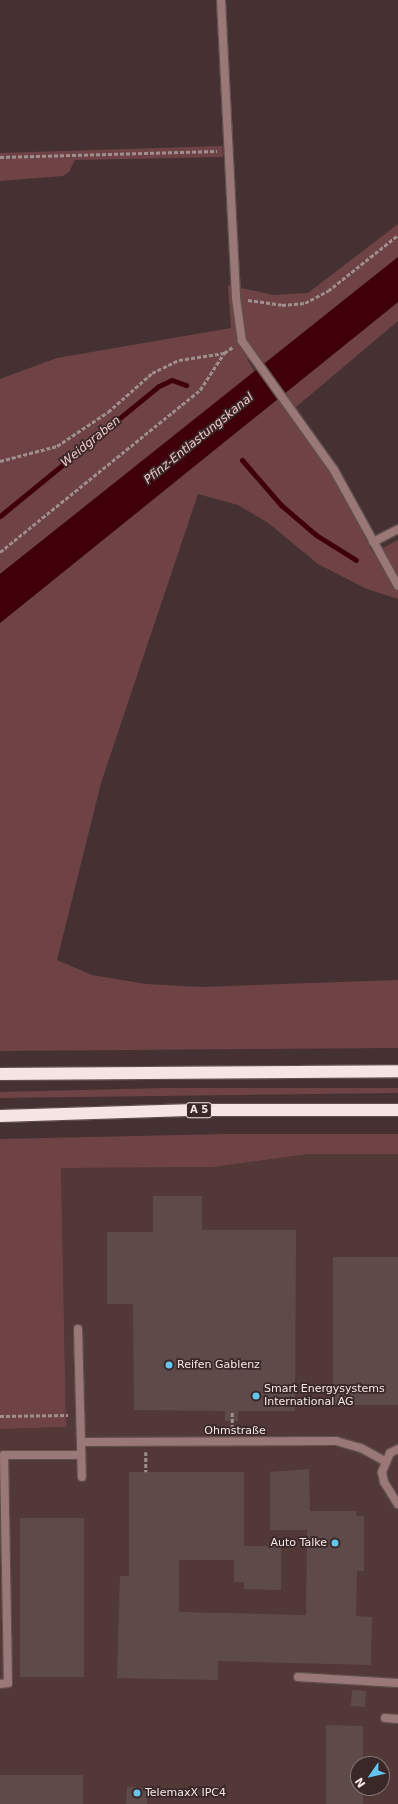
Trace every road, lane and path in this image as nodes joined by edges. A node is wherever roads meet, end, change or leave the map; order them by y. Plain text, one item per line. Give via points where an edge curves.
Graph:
1 (221, 0) edge
2 (227, 151) junction
3 (0, 157) edge
4 (398, 235) edge
5 (236, 298) junction
6 (0, 461) edge
7 (398, 529) edge
8 (373, 542) junction
9 (0, 552) edge
10 (398, 586) edge
11 (398, 1071) edge
12 (0, 1074) edge
13 (398, 1110) edge
14 (0, 1116) edge
15 (78, 1329) dead end
16 (232, 1411) dead end
17 (81, 1415) junction
18 (0, 1416) edge
19 (232, 1429) dead end
20 (81, 1442) junction
21 (146, 1442) junction
22 (398, 1449) edge
23 (81, 1455) junction
24 (384, 1461) junction
25 (146, 1472) dead end
26 (82, 1477) dead end
27 (398, 1504) edge
28 (298, 1677) dead end
29 (398, 1683) edge
30 (0, 1684) edge
31 (385, 1718) dead end
32 (398, 1719) edge

1 - 2 street
2 - 3 path
2 - 5 street
4 - 5 path via 328,291 305,303 282,305
5 - 8 street via 238,327 250,355 290,403 334,470
6 - 9 path via 57,446 108,412 152,373 179,360 224,353 200,390
7 - 8 street
8 - 10 street
11 - 12 highway
13 - 14 highway, A 5 via 195,1110
15 - 17 street
16 - 19 path
17 - 18 path
17 - 20 street
20 - 21 street, Ohmstraße
20 - 23 street
21 - 24 street, Ohmstraße via 336,1441 362,1448
21 - 25 path
22 - 24 street
23 - 26 street
23 - 30 street via 4,1454 8,1683
24 - 27 street via 384,1482
28 - 29 street
31 - 32 street

